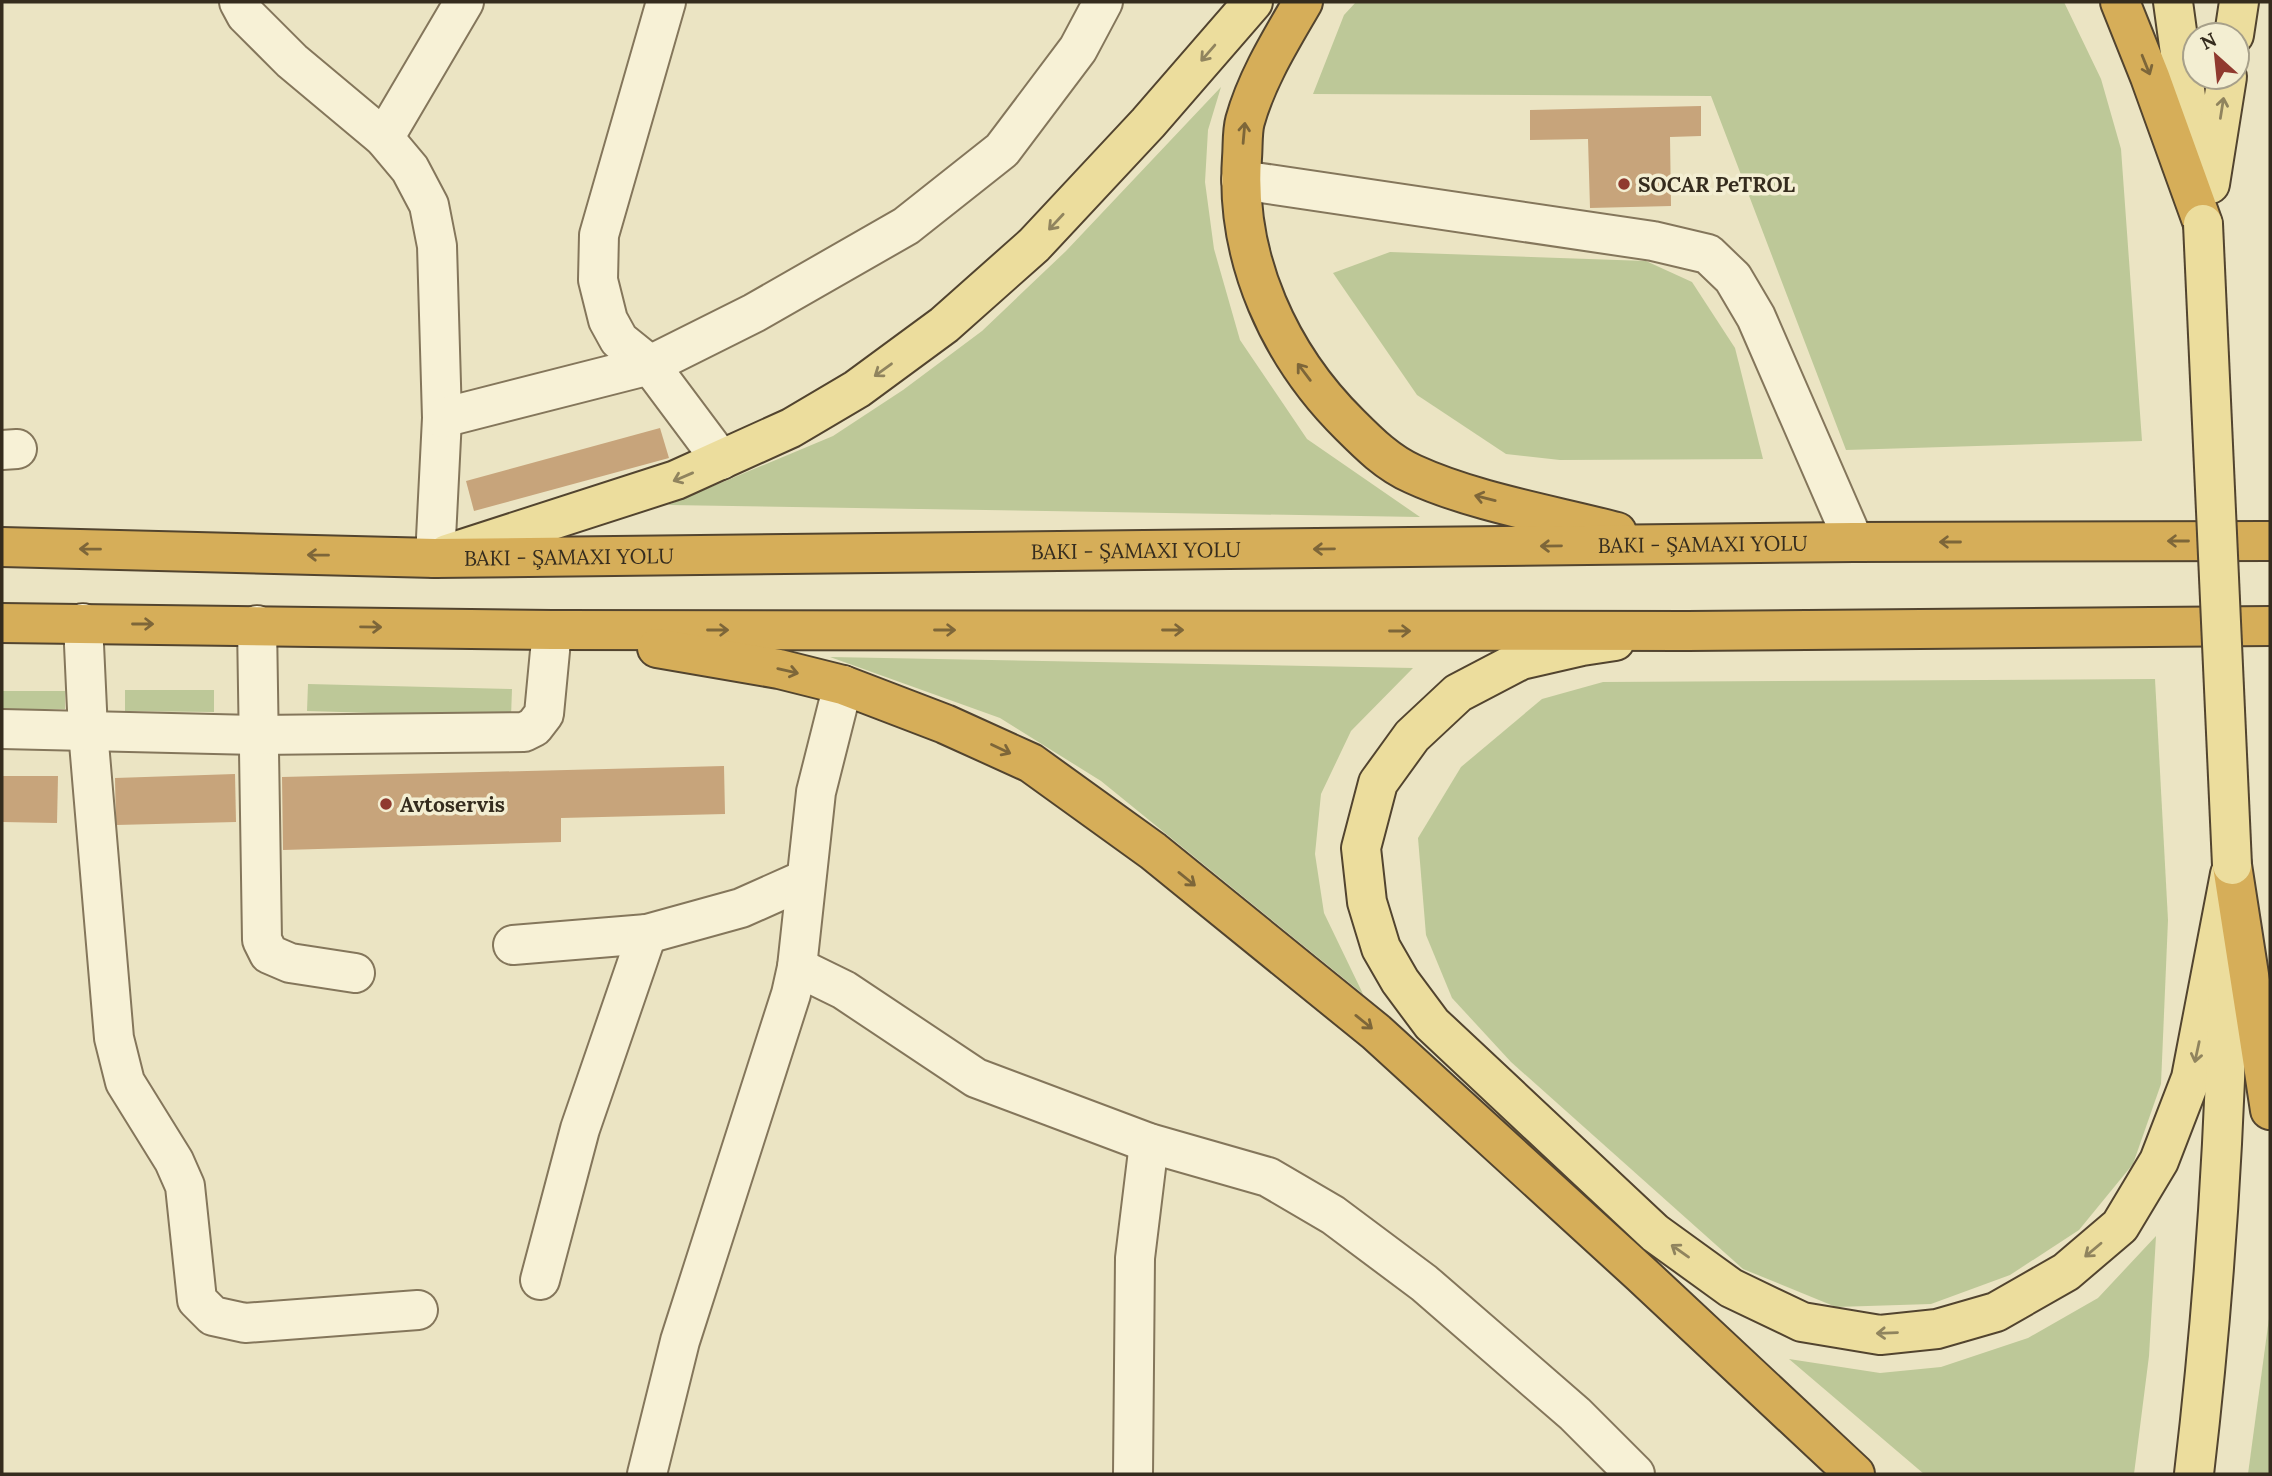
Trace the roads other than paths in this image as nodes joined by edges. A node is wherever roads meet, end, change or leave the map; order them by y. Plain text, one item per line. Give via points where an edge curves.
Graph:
1 (239, 2) edge
2 (464, 2) edge
3 (666, 2) edge
4 (1103, 2) edge
5 (1253, 2) edge
6 (1303, 2) edge
7 (2120, 2) edge
8 (2173, 2) edge
9 (2239, 2) edge
10 (2236, 21) edge
11 (2225, 91) edge
12 (384, 138) junction
13 (1241, 180) junction
14 (2203, 224) junction
15 (650, 365) junction
16 (442, 418) junction
17 (721, 460) junction
18 (2270, 541) edge
19 (1854, 542) junction
20 (1670, 545) junction
21 (2, 547) edge
22 (435, 558) junction
23 (2, 623) edge
24 (83, 623) junction
25 (257, 625) junction
26 (2270, 626) edge
27 (552, 630) junction
28 (1688, 631) junction
29 (843, 685) junction
30 (2, 729) edge
31 (89, 731) junction
32 (257, 734) junction
33 (2232, 865) junction
34 (806, 879) junction
35 (648, 934) junction
36 (513, 945) dead end
37 (797, 967) junction
38 (355, 973) dead end
39 (2270, 1110) edge
40 (1149, 1143) junction
41 (540, 1280) dead end
42 (418, 1310) dead end
43 (647, 1474) edge
44 (1133, 1474) edge
45 (1635, 1474) edge
46 (1854, 1474) edge
47 (2194, 1474) edge

1 - 12 street via 292,61
2 - 12 street
3 - 15 street via 599,235 598,280 608,320 619,340
4 - 15 street via 1079,49 1002,150 906,226 754,313
5 -> 17 main road via 1034,245 944,325 857,389 792,428
13 -> 6 highway via 1245,123 1266,65
7 -> 14 highway
8 - 14 main road
9 - 10 main road
14 -> 11 main road
12 - 16 street via 411,169 429,205 437,246
13 - 19 street via 1653,241 1708,254 1733,278 1756,317
20 -> 13 highway via 1466,494 1411,474 1375,450 1319,392 1295,360 1267,307 1250,250
14 - 33 main road, bridge
15 - 16 street
15 - 17 street
16 - 22 street
17 -> 22 main road via 676,480
18 -> 19 highway
19 - 20 highway
20 -> 22 highway
22 -> 21 highway
23 - 24 highway
24 -> 25 highway
24 - 31 street
25 -> 27 highway
25 - 32 street
26 - 28 highway
27 -> 28 highway
27 -> 29 highway via 779,669
27 - 32 street via 544,715 524,732
33 -> 28 main road via 2191,1078 2159,1161 2120,1226 2066,1272 1996,1312 1937,1329 1880,1335 1802,1322 1731,1287 1655,1233 1432,1024 1381,948 1367,902 1362,848 1378,783 1412,736 1458,694 1521,660 1581,646
29 - 34 street via 816,792
29 -> 46 highway via 945,723 1031,763 1153,851 1376,1032
30 - 31 street
31 - 32 street
31 - 42 street via 114,1038 125,1082 186,1186 197,1300 213,1316 245,1324
32 - 38 street via 262,940 269,954 289,963
33 - 39 highway
33 - 47 main road via 2225,1118
34 - 35 street via 741,908
34 - 37 street
35 - 36 street
35 - 41 street via 580,1129
37 - 40 street via 844,990 976,1078
37 - 43 street via 680,1341
40 - 44 street via 1135,1258
40 - 45 street via 1268,1177 1333,1215 1424,1283 1575,1414

